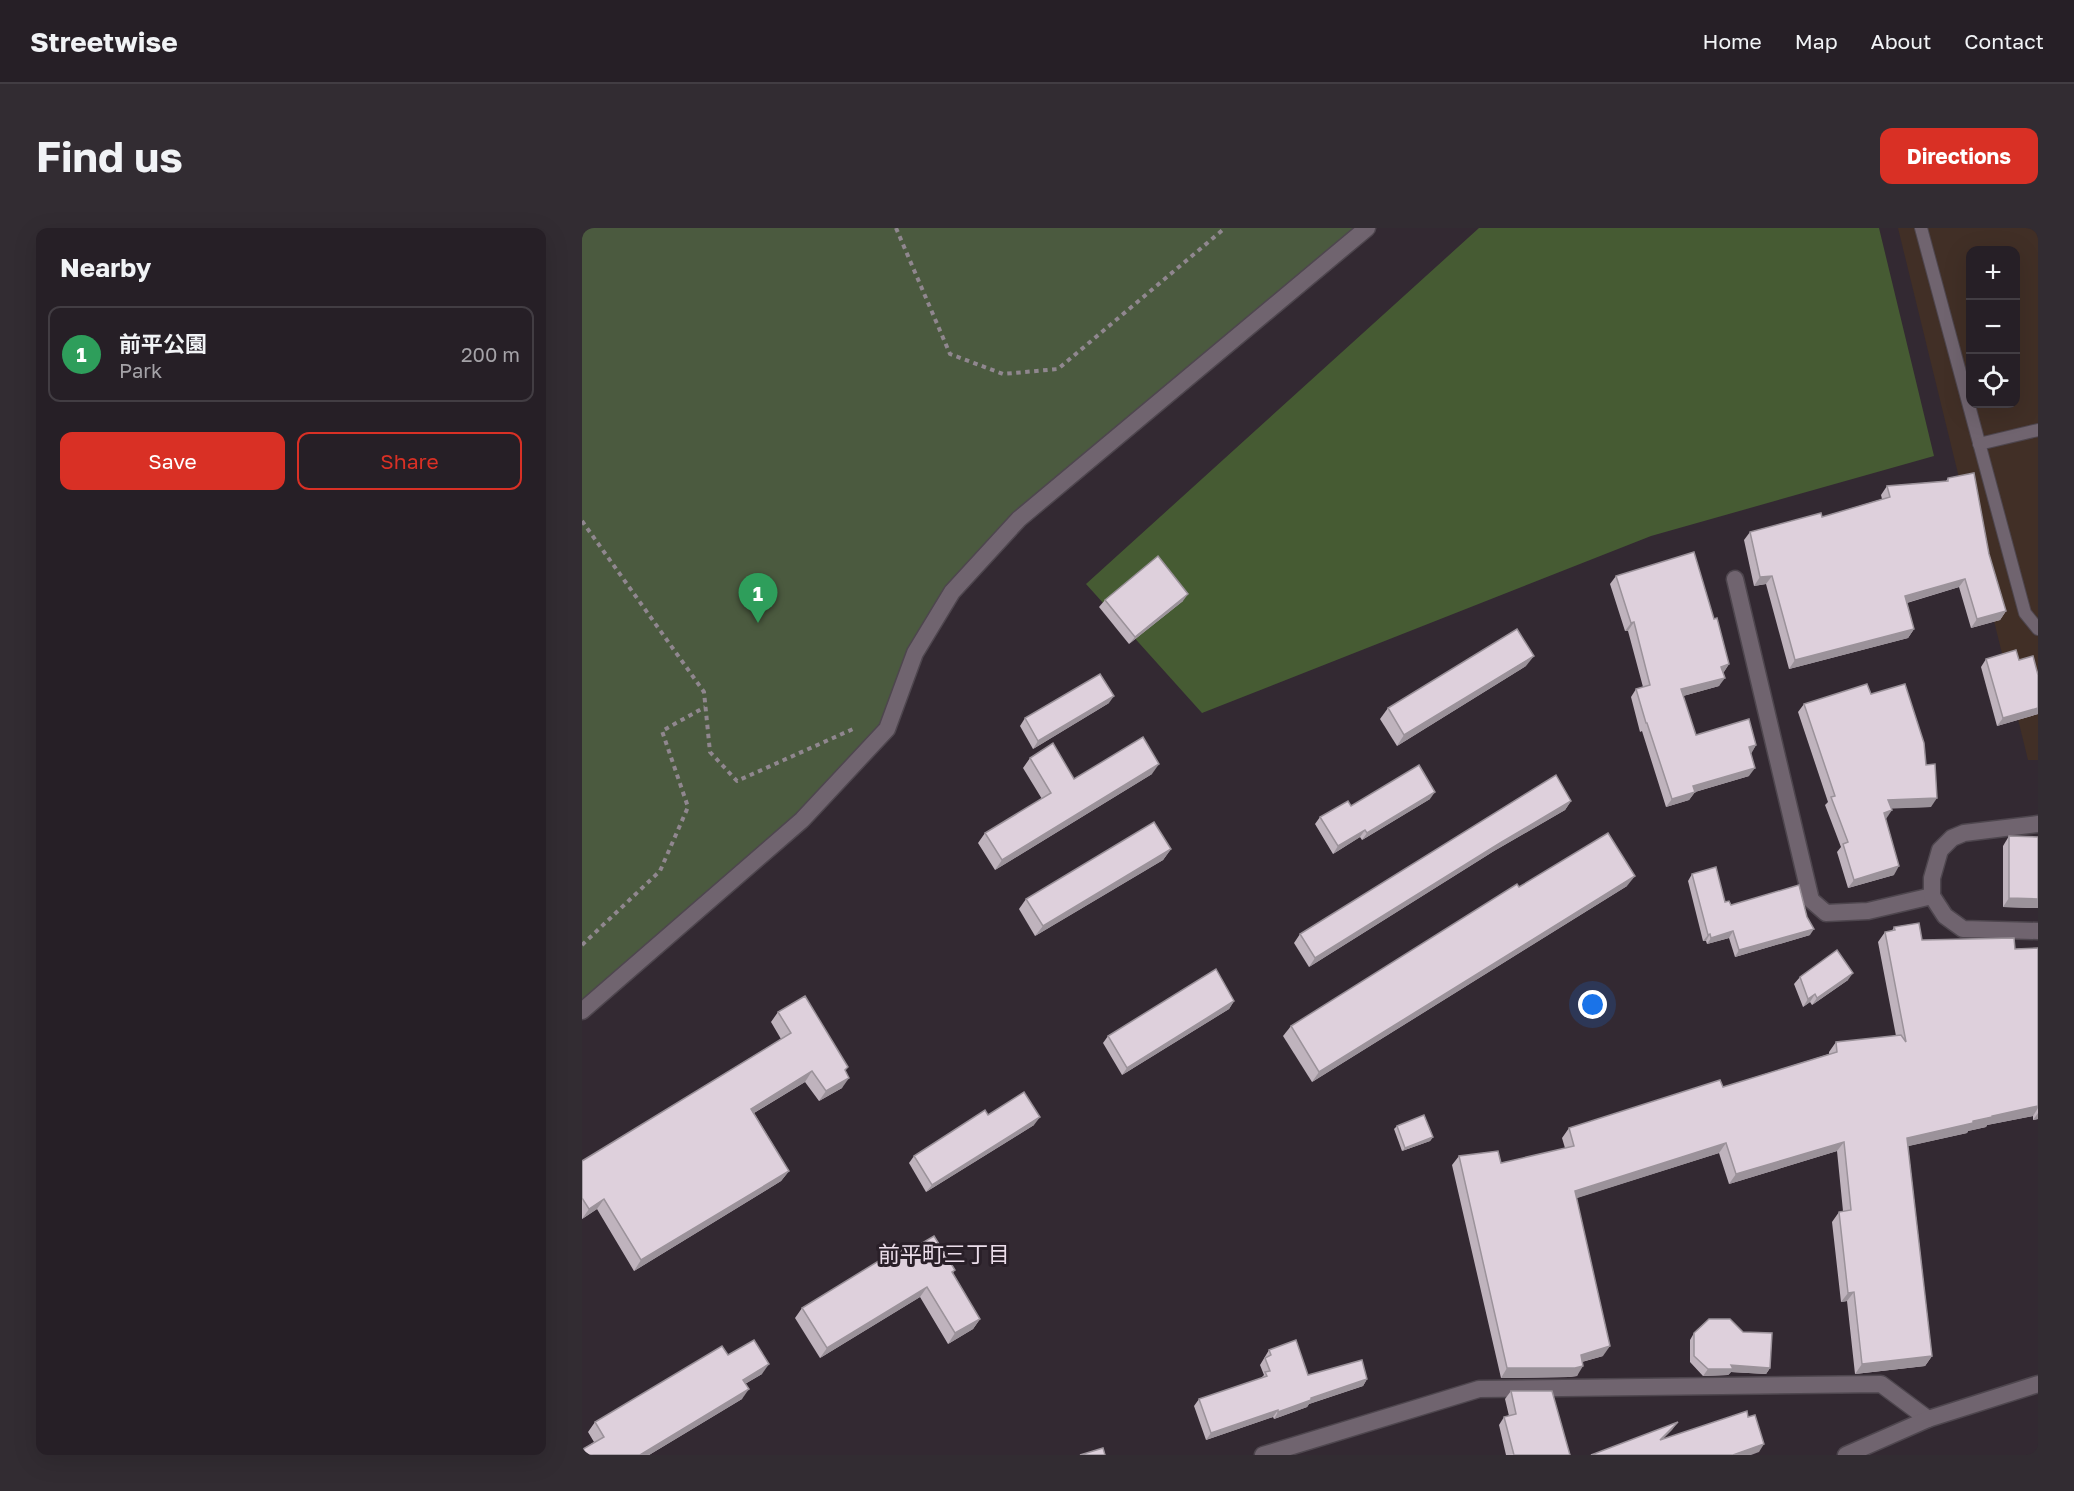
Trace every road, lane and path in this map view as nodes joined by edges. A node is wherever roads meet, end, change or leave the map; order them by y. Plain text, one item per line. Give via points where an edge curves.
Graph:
1 (896, 228) edge
2 (1225, 228) edge
3 (1367, 228) edge
4 (1921, 228) edge
5 (2038, 430) edge
6 (1979, 444) junction
7 (582, 521) edge
8 (1735, 579) dead end
9 (2038, 629) edge
10 (705, 707) junction
11 (895, 710) junction
12 (2038, 824) edge
13 (1932, 896) junction
14 (2038, 931) edge
15 (582, 945) edge
16 (582, 1011) edge
17 (2038, 1384) edge
18 (1928, 1419) junction
19 (1263, 1455) edge
20 (1846, 1455) edge

1 - 2 path via 950,354 1003,375 1058,369
3 - 11 street via 1019,519 952,592 915,653
4 - 6 lane
5 - 6 lane
6 - 9 lane via 2025,613
7 - 10 path via 704,692
8 - 13 street via 1811,900 1826,913 1868,911
10 - 11 path via 710,752 737,781
10 - 15 path via 662,731 688,807 660,871
11 - 16 street via 887,729 802,820
12 - 13 street via 1964,833 1952,838 1940,850 1932,878
13 - 14 street via 1945,916 1963,929
17 - 18 street
18 - 19 street via 1881,1384 1479,1389
18 - 20 street

